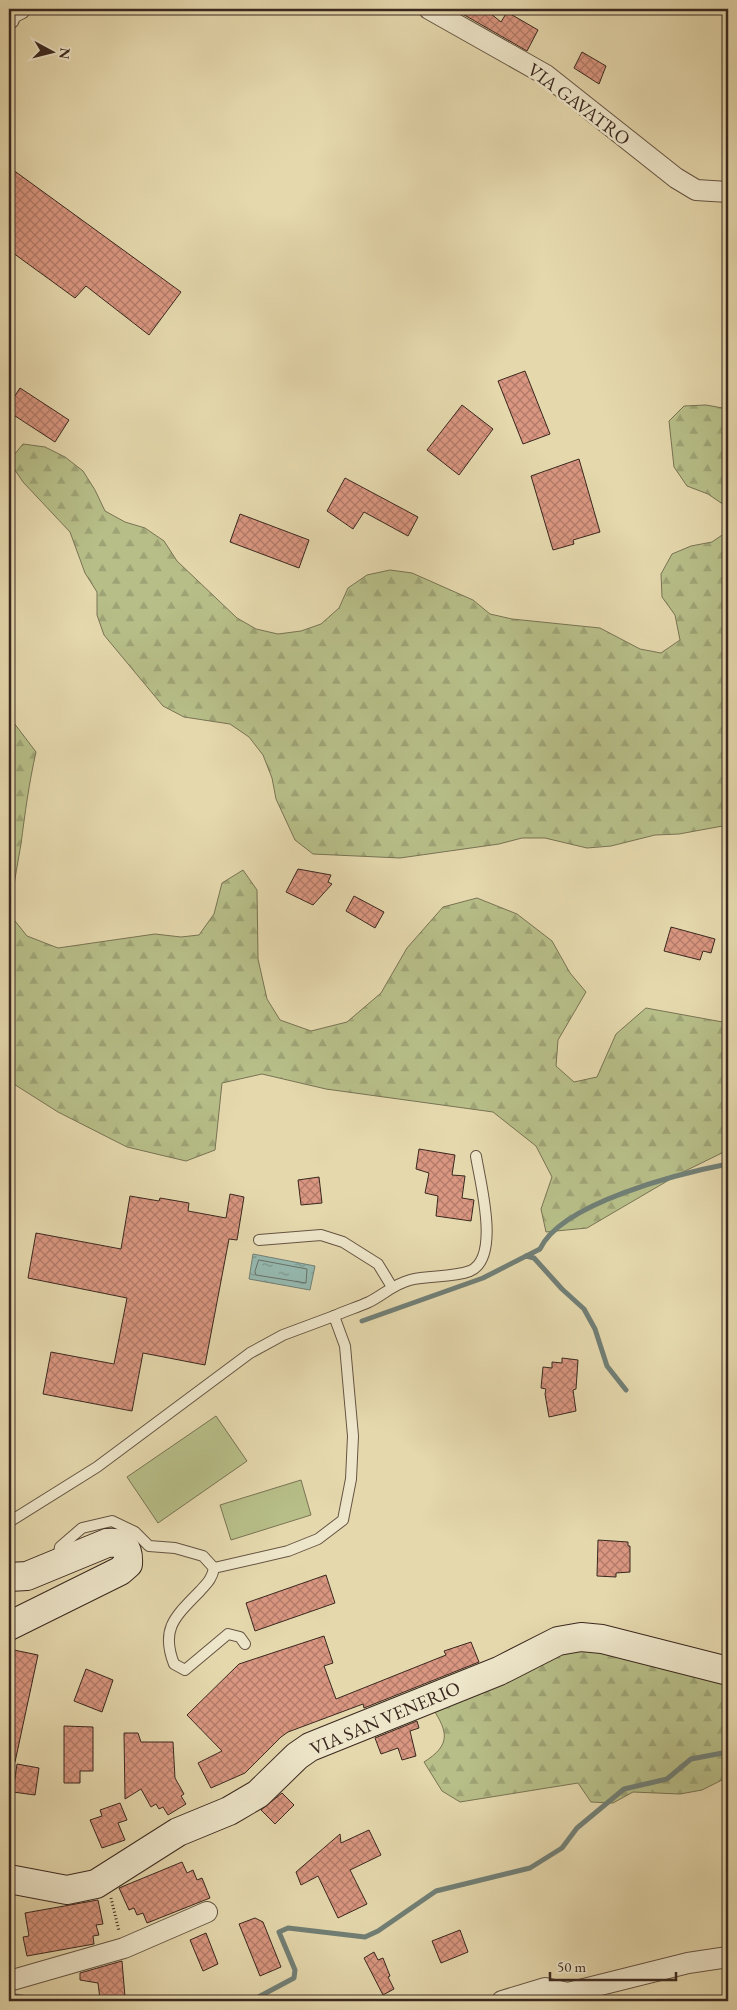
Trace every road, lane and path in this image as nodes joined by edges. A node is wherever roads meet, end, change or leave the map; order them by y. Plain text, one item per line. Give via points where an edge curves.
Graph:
1 (20, 9) edge
2 (430, 9) edge
3 (9, 19) edge
4 (728, 192) edge
5 (476, 1156) dead end
6 (259, 1240) dead end
7 (392, 1287) junction
8 (334, 1316) junction
9 (9, 1447) edge
10 (9, 1460) edge
11 (9, 1522) edge
12 (58, 1563) junction
13 (214, 1568) junction
14 (9, 1577) edge
15 (9, 1626) edge
16 (245, 1644) dead end
17 (728, 1671) edge
18 (105, 1878) junction
19 (9, 1880) edge
20 (208, 1912) dead end
21 (124, 1948) junction
22 (728, 1957) edge
23 (9, 1981) edge
24 (502, 2001) edge

1 - 3 street via 10,14
2 - 4 street, VIA GAVATRO via 546,75 676,178 696,190
5 - 7 lane via 487,1225 483,1260 472,1270 409,1280
6 - 7 lane via 321,1235 343,1242 378,1264
7 - 8 lane via 369,1302
8 - 11 lane via 283,1335 250,1353 97,1467
8 - 13 lane via 346,1346 353,1436 351,1479 343,1520 318,1539 288,1551
9 - 10 lane
12 - 13 lane via 60,1547 82,1528 112,1521 135,1532 149,1546 175,1548 203,1556
12 - 14 street via 27,1576
12 - 15 street via 107,1543 124,1545 129,1552 128,1564 120,1571
13 - 16 lane via 212,1578 169,1628 168,1648 174,1664 185,1670 228,1634 240,1637
17 - 18 street, VIA SAN VENERIO via 602,1639 581,1637 558,1641 499,1671 310,1747 296,1756 258,1794 229,1811 178,1832
18 - 19 street, VIA SAN VENERIO via 96,1884 67,1890
18 - 21 path
20 - 21 street
21 - 23 street
22 - 24 street via 688,1963 568,1993 545,1988

